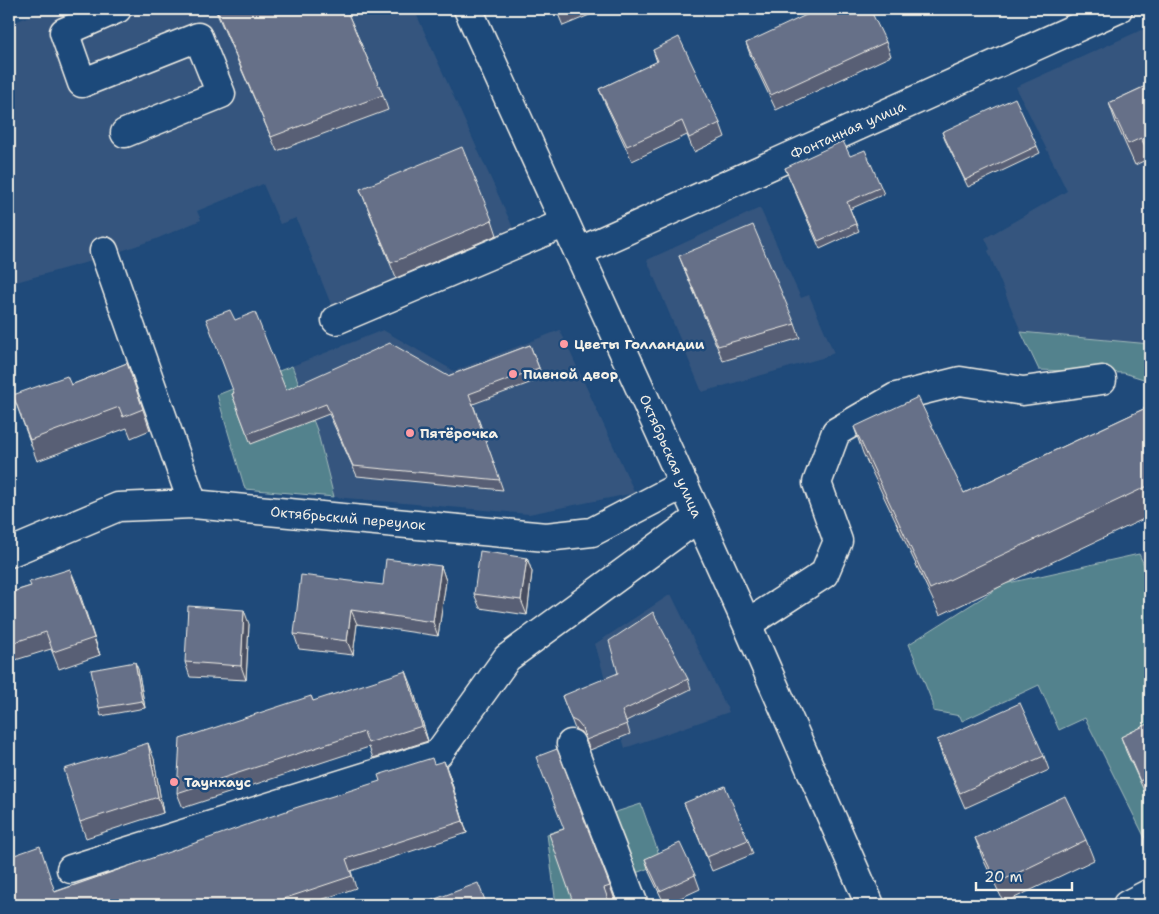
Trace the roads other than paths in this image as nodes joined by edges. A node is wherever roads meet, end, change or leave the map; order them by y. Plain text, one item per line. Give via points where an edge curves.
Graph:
1 (117, 9) edge
2 (468, 9) edge
3 (1118, 9) edge
4 (125, 133) dead end
5 (565, 223) junction
6 (104, 251) dead end
7 (578, 252) junction
8 (336, 320) dead end
9 (1102, 380) dead end
10 (684, 484) junction
11 (193, 504) junction
12 (699, 517) junction
13 (9, 553) edge
14 (747, 624) junction
15 (571, 744) dead end
16 (71, 869) dead end
17 (1150, 893) edge
18 (634, 905) edge
19 (870, 905) edge
20 (1127, 905) edge

1 - 4 street via 64,32 82,83 198,37 221,94
2 - 5 street, Октябрьская улица
3 - 7 street, Фонтанная улица
5 - 7 street, Октябрьская улица
5 - 8 street
6 - 11 street
7 - 10 street, Октябрьская улица
9 - 14 street via 1023,391 960,382 896,397 836,432 817,483 838,540 824,574
10 - 11 street, Октябрьский переулок via 592,532 546,537
10 - 12 street, Октябрьская улица
11 - 13 street, Октябрьский переулок via 118,507
12 - 14 street, Октябрьская улица
12 - 16 street via 507,658 438,754
14 - 19 street, Октябрьская улица
15 - 18 street
17 - 20 street

